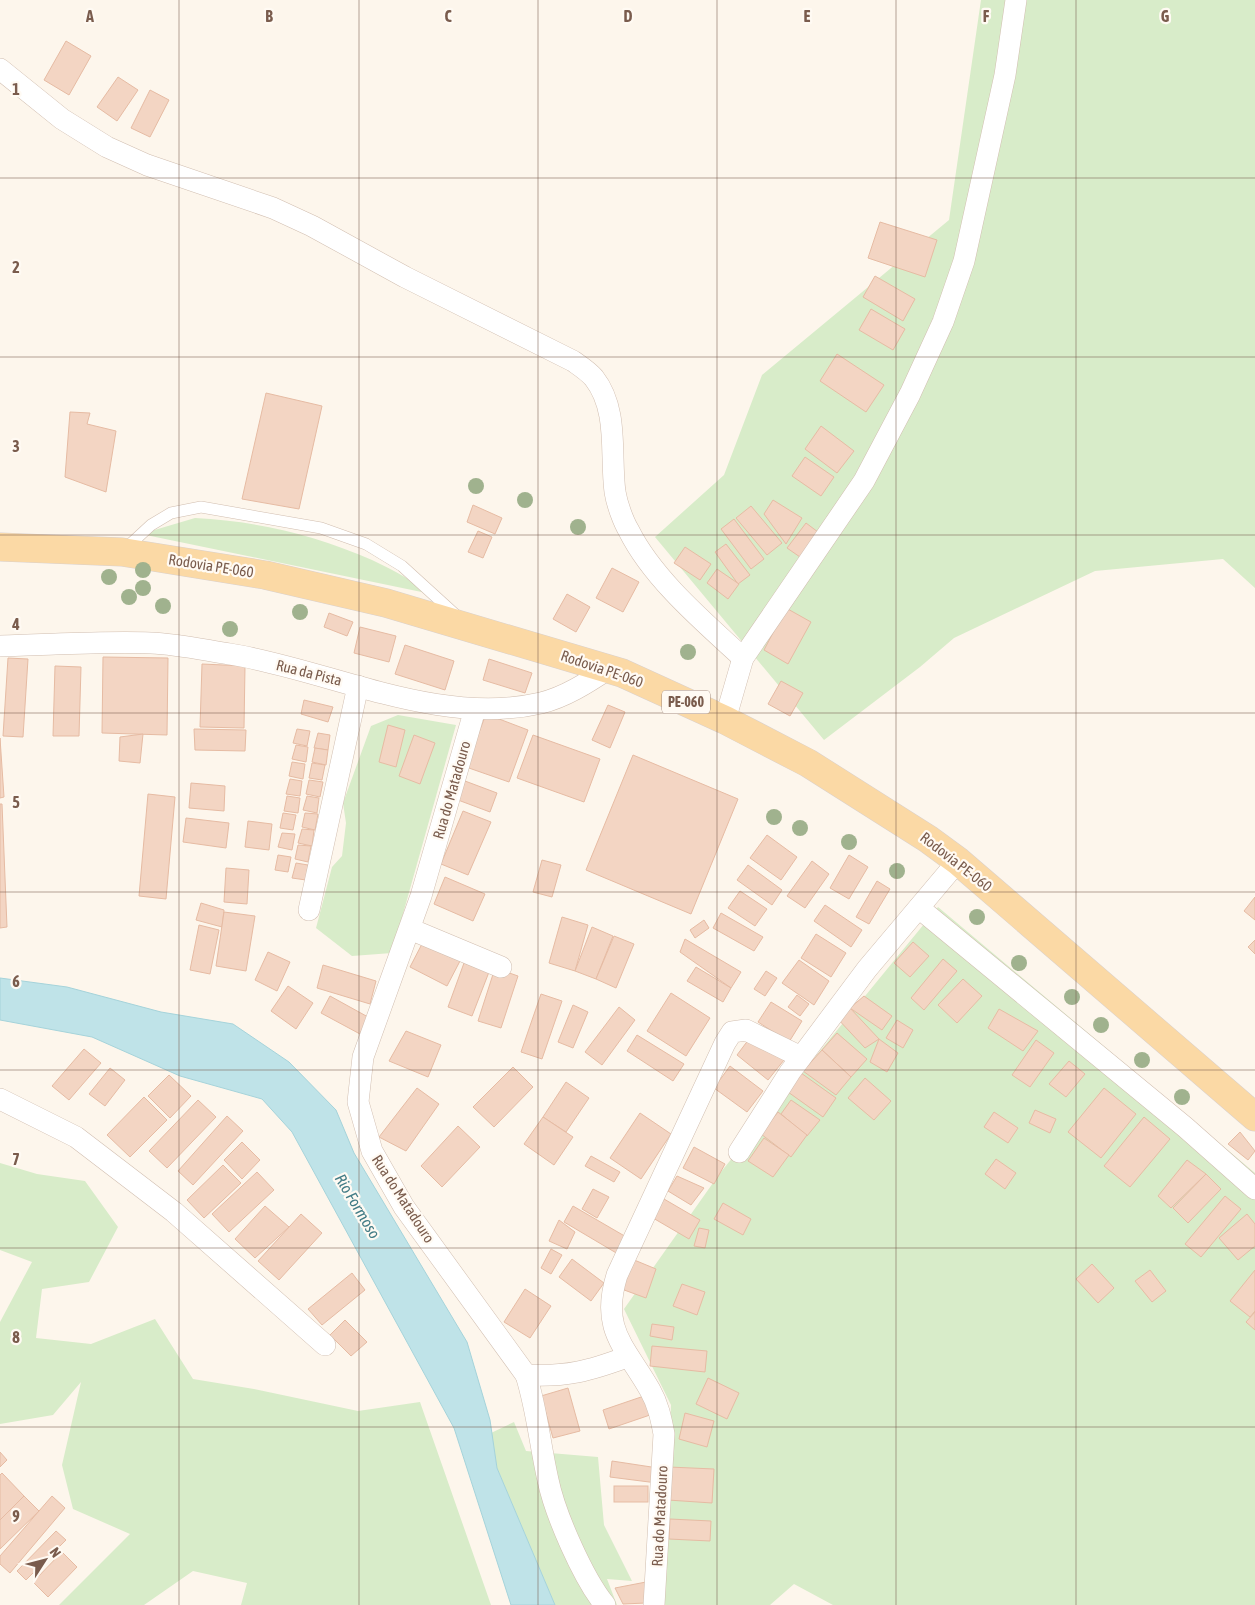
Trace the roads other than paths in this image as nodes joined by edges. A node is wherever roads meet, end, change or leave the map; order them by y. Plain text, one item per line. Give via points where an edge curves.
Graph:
1 (1016, 0) edge
2 (0, 69) edge
3 (0, 547) edge
4 (122, 552) junction
5 (467, 626) junction
6 (0, 646) edge
7 (743, 658) junction
8 (608, 669) junction
9 (358, 686) junction
10 (475, 709) junction
11 (725, 720) junction
12 (958, 862) junction
13 (919, 908) junction
14 (310, 910) dead end
15 (410, 929) junction
16 (501, 967) dead end
17 (801, 1057) junction
18 (0, 1099) edge
19 (1255, 1117) edge
20 (739, 1152) dead end
21 (1255, 1189) edge
22 (325, 1345) dead end
23 (627, 1357) junction
24 (526, 1375) junction
25 (605, 1605) edge
26 (654, 1605) edge

1 - 7 street via 1005,75 964,261 943,322 864,481
2 - 7 street via 62,119 107,147 147,165 273,208 573,361 593,377 603,392 611,423 615,494 629,532 693,613
3 - 4 main road, Rodovia PE-060 / PE-060
4 - 5 main road, Rodovia PE-060 / PE-060 via 265,575
4 - 5 lane via 151,525 171,513 201,507 321,528 366,544 402,566
5 - 8 main road, Rodovia PE-060 / PE-060
6 - 9 street, Rua da Pista via 152,643 232,654
7 - 11 street
8 - 10 street, Rua da Pista via 542,703
8 - 11 main road, Rodovia PE-060 / PE-060
9 - 10 street, Rua da Pista
9 - 14 street
10 - 15 street, Rua do Matadouro
11 - 12 main road, Rodovia PE-060 / PE-060 via 861,795
12 - 13 street
12 - 19 main road, Rodovia PE-060 / PE-060
13 - 17 street via 868,968
13 - 21 street via 1185,1127
15 - 16 street
15 - 24 street, Rua do Matadouro via 363,1057 358,1102 372,1151 404,1207
17 - 20 street
17 - 23 street, Rua do Matadouro via 746,1030 732,1032 725,1043 610,1296 610,1314
18 - 22 street via 76,1137 174,1212
23 - 24 street via 588,1372 556,1377
23 - 26 street, Rua do Matadouro via 650,1390 664,1434
24 - 25 street, Rua do Matadouro via 535,1402 548,1481 559,1516 574,1552

